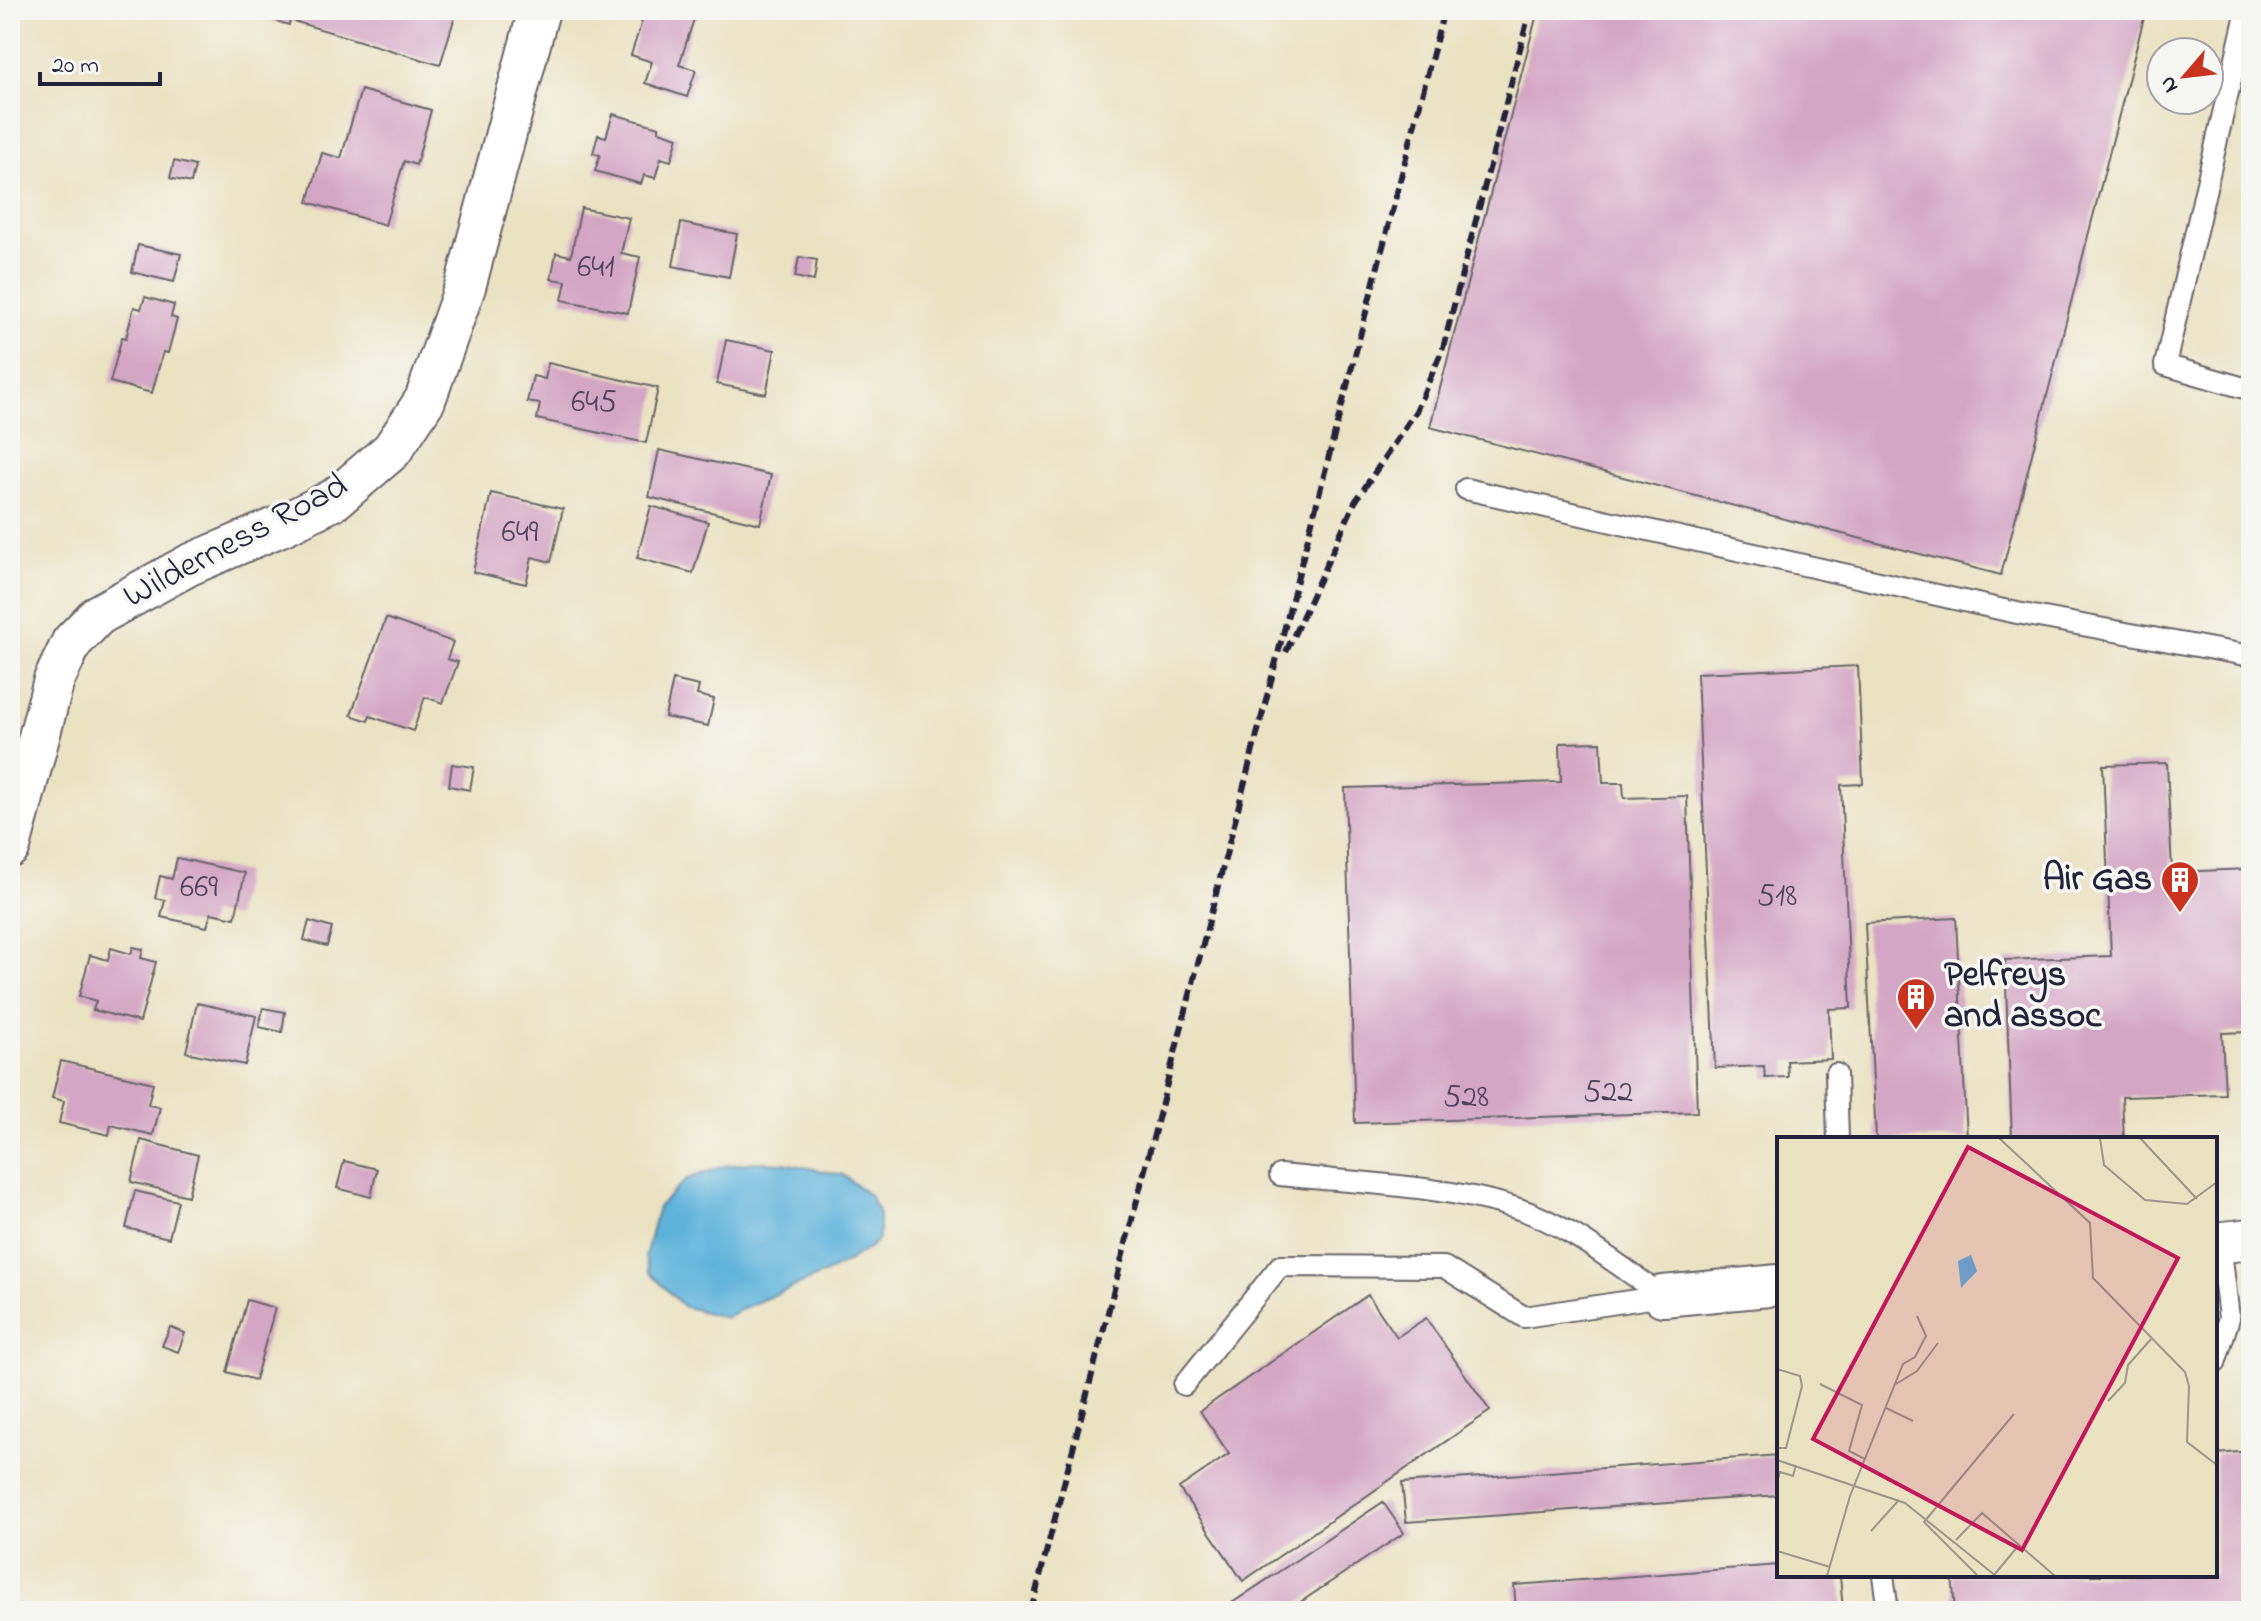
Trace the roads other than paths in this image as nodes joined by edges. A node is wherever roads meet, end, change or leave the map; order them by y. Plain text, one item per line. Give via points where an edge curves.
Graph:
1 (539, 10) edge
2 (2247, 10) edge
3 (2246, 38) edge
4 (2251, 390) edge
5 (1466, 489) dead end
6 (2251, 656) edge
7 (10, 847) edge
8 (1836, 1074) dead end
9 (1838, 1137) edge
10 (1280, 1175) dead end
11 (2229, 1241) edge
12 (1777, 1285) edge
13 (1663, 1296) junction
14 (2217, 1357) edge
15 (1184, 1385) dead end
16 (1883, 1577) edge
17 (1888, 1611) edge

1 - 7 street, Wilderness Road via 465,287 425,400 392,450 335,499 189,565 98,615 72,642 54,680
2 - 3 lane
3 - 4 lane via 2165,365
5 - 6 lane via 2017,613
8 - 9 lane
10 - 13 lane via 1446,1193 1517,1208 1564,1229
11 - 14 lane via 2229,1318
12 - 13 street
13 - 15 lane via 1524,1317 1444,1267 1280,1266
16 - 17 lane

